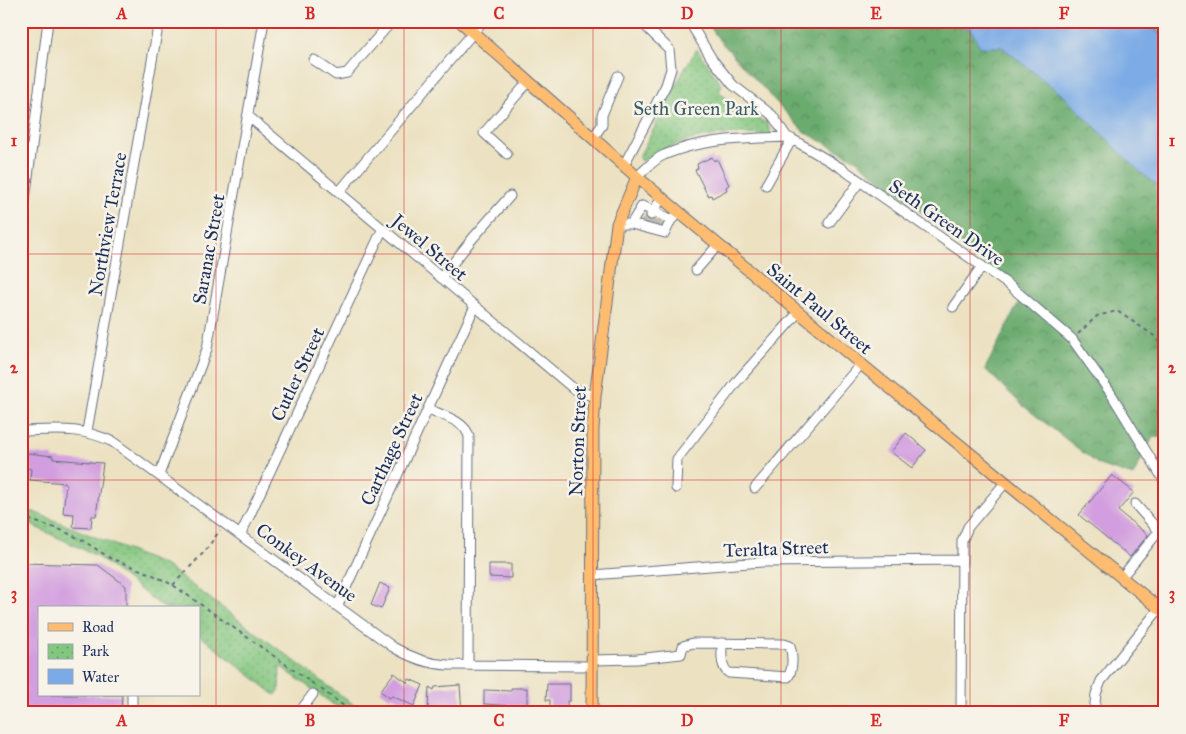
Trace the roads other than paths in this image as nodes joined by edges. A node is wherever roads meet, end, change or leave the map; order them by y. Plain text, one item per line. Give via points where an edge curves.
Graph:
1 (48, 21) edge
2 (159, 21) edge
3 (264, 21) edge
4 (392, 21) edge
5 (460, 21) edge
6 (483, 21) edge
7 (640, 21) edge
8 (689, 21) edge
9 (474, 33) junction
10 (314, 60) dead end
11 (618, 76) dead end
12 (529, 81) junction
13 (248, 116) junction
14 (593, 138) junction
15 (789, 138) junction
16 (508, 154) dead end
17 (624, 165) junction
18 (636, 177) junction
19 (860, 181) junction
20 (766, 185) dead end
21 (339, 192) junction
22 (510, 196) dead end
23 (662, 197) junction
24 (663, 216) junction
25 (829, 223) dead end
26 (617, 224) junction
27 (631, 224) junction
28 (383, 228) junction
29 (21, 231) edge
30 (718, 245) junction
31 (982, 266) junction
32 (696, 270) dead end
33 (441, 278) junction
34 (475, 306) junction
35 (954, 307) dead end
36 (798, 312) junction
37 (861, 364) junction
38 (595, 397) junction
39 (428, 409) junction
40 (21, 431) edge
41 (87, 432) junction
42 (159, 475) junction
43 (1165, 482) edge
44 (1005, 483) junction
45 (676, 488) dead end
46 (755, 488) dead end
47 (1135, 504) dead end
48 (241, 534) junction
49 (961, 560) junction
50 (592, 575) junction
51 (1121, 578) junction
52 (338, 605) junction
53 (1162, 611) edge
54 (722, 643) junction
55 (592, 663) junction
56 (468, 665) junction
57 (313, 694) dead end
58 (132, 696) edge
59 (132, 713) edge
60 (299, 713) edge
61 (592, 713) edge
62 (961, 713) edge
63 (1094, 713) edge

1 - 29 street
2 - 41 street, Northview Terrace
3 - 13 street, Saranac Street
4 - 10 street via 348,73 336,75
5 - 9 main road, Saint Paul Street
6 - 9 street
7 - 17 street via 669,49 671,68 666,85
8 - 15 street via 712,59 733,85 772,115
9 - 12 main road, Saint Paul Street
9 - 21 street
11 - 14 street via 602,115 602,125
12 - 14 main road, Saint Paul Street
12 - 16 street via 484,134
13 - 21 street, Jewel Street
13 - 42 street, Saranac Street via 207,349
14 - 17 main road, Saint Paul Street
15 - 18 street via 693,145 662,155
15 - 19 street, Seth Green Drive
15 - 20 street
17 - 18 main road, Saint Paul Street
18 - 23 main road, Saint Paul Street
18 - 26 main road, Norton Street
19 - 25 street
19 - 31 street, Seth Green Drive
21 - 28 street, Jewel Street
22 - 33 street
23 - 24 main road, Saint Paul Street
23 - 24 street
24 - 27 street via 642,206
24 - 27 street via 665,233
24 - 30 main road, Saint Paul Street
26 - 27 street
26 - 38 main road, Norton Street
28 - 33 street, Jewel Street
28 - 48 street, Cutler Street
30 - 32 street
30 - 36 main road, Saint Paul Street
31 - 35 street
31 - 43 street, Seth Green Drive via 1072,339 1110,392
33 - 34 street, Jewel Street
34 - 38 street, Jewel Street via 574,389
34 - 39 street, Carthage Street
36 - 37 main road, Saint Paul Street
36 - 45 street via 740,378 677,460
37 - 44 main road, Saint Paul Street
37 - 46 street
38 - 50 main road, Norton Street
39 - 52 street, Carthage Street
39 - 56 street via 464,427 469,437
40 - 41 street, Conkey Avenue
41 - 42 street, Conkey Avenue via 120,446
42 - 48 street, Conkey Avenue
44 - 49 street via 965,532
44 - 51 main road, Saint Paul Street
47 - 51 street via 1159,531
48 - 52 street, Conkey Avenue
49 - 50 street, Teralta Street via 762,562
49 - 62 street
50 - 55 main road, Norton Street
51 - 53 main road, Saint Paul Street
52 - 56 street, Conkey Avenue via 414,659
53 - 63 street via 1101,681
54 - 54 street via 790,646 792,672 788,677 729,673 723,666
54 - 55 street, Conkey Avenue via 693,643 684,646 681,654
55 - 56 street, Conkey Avenue
55 - 61 main road, Norton Street
57 - 60 street
58 - 59 street

